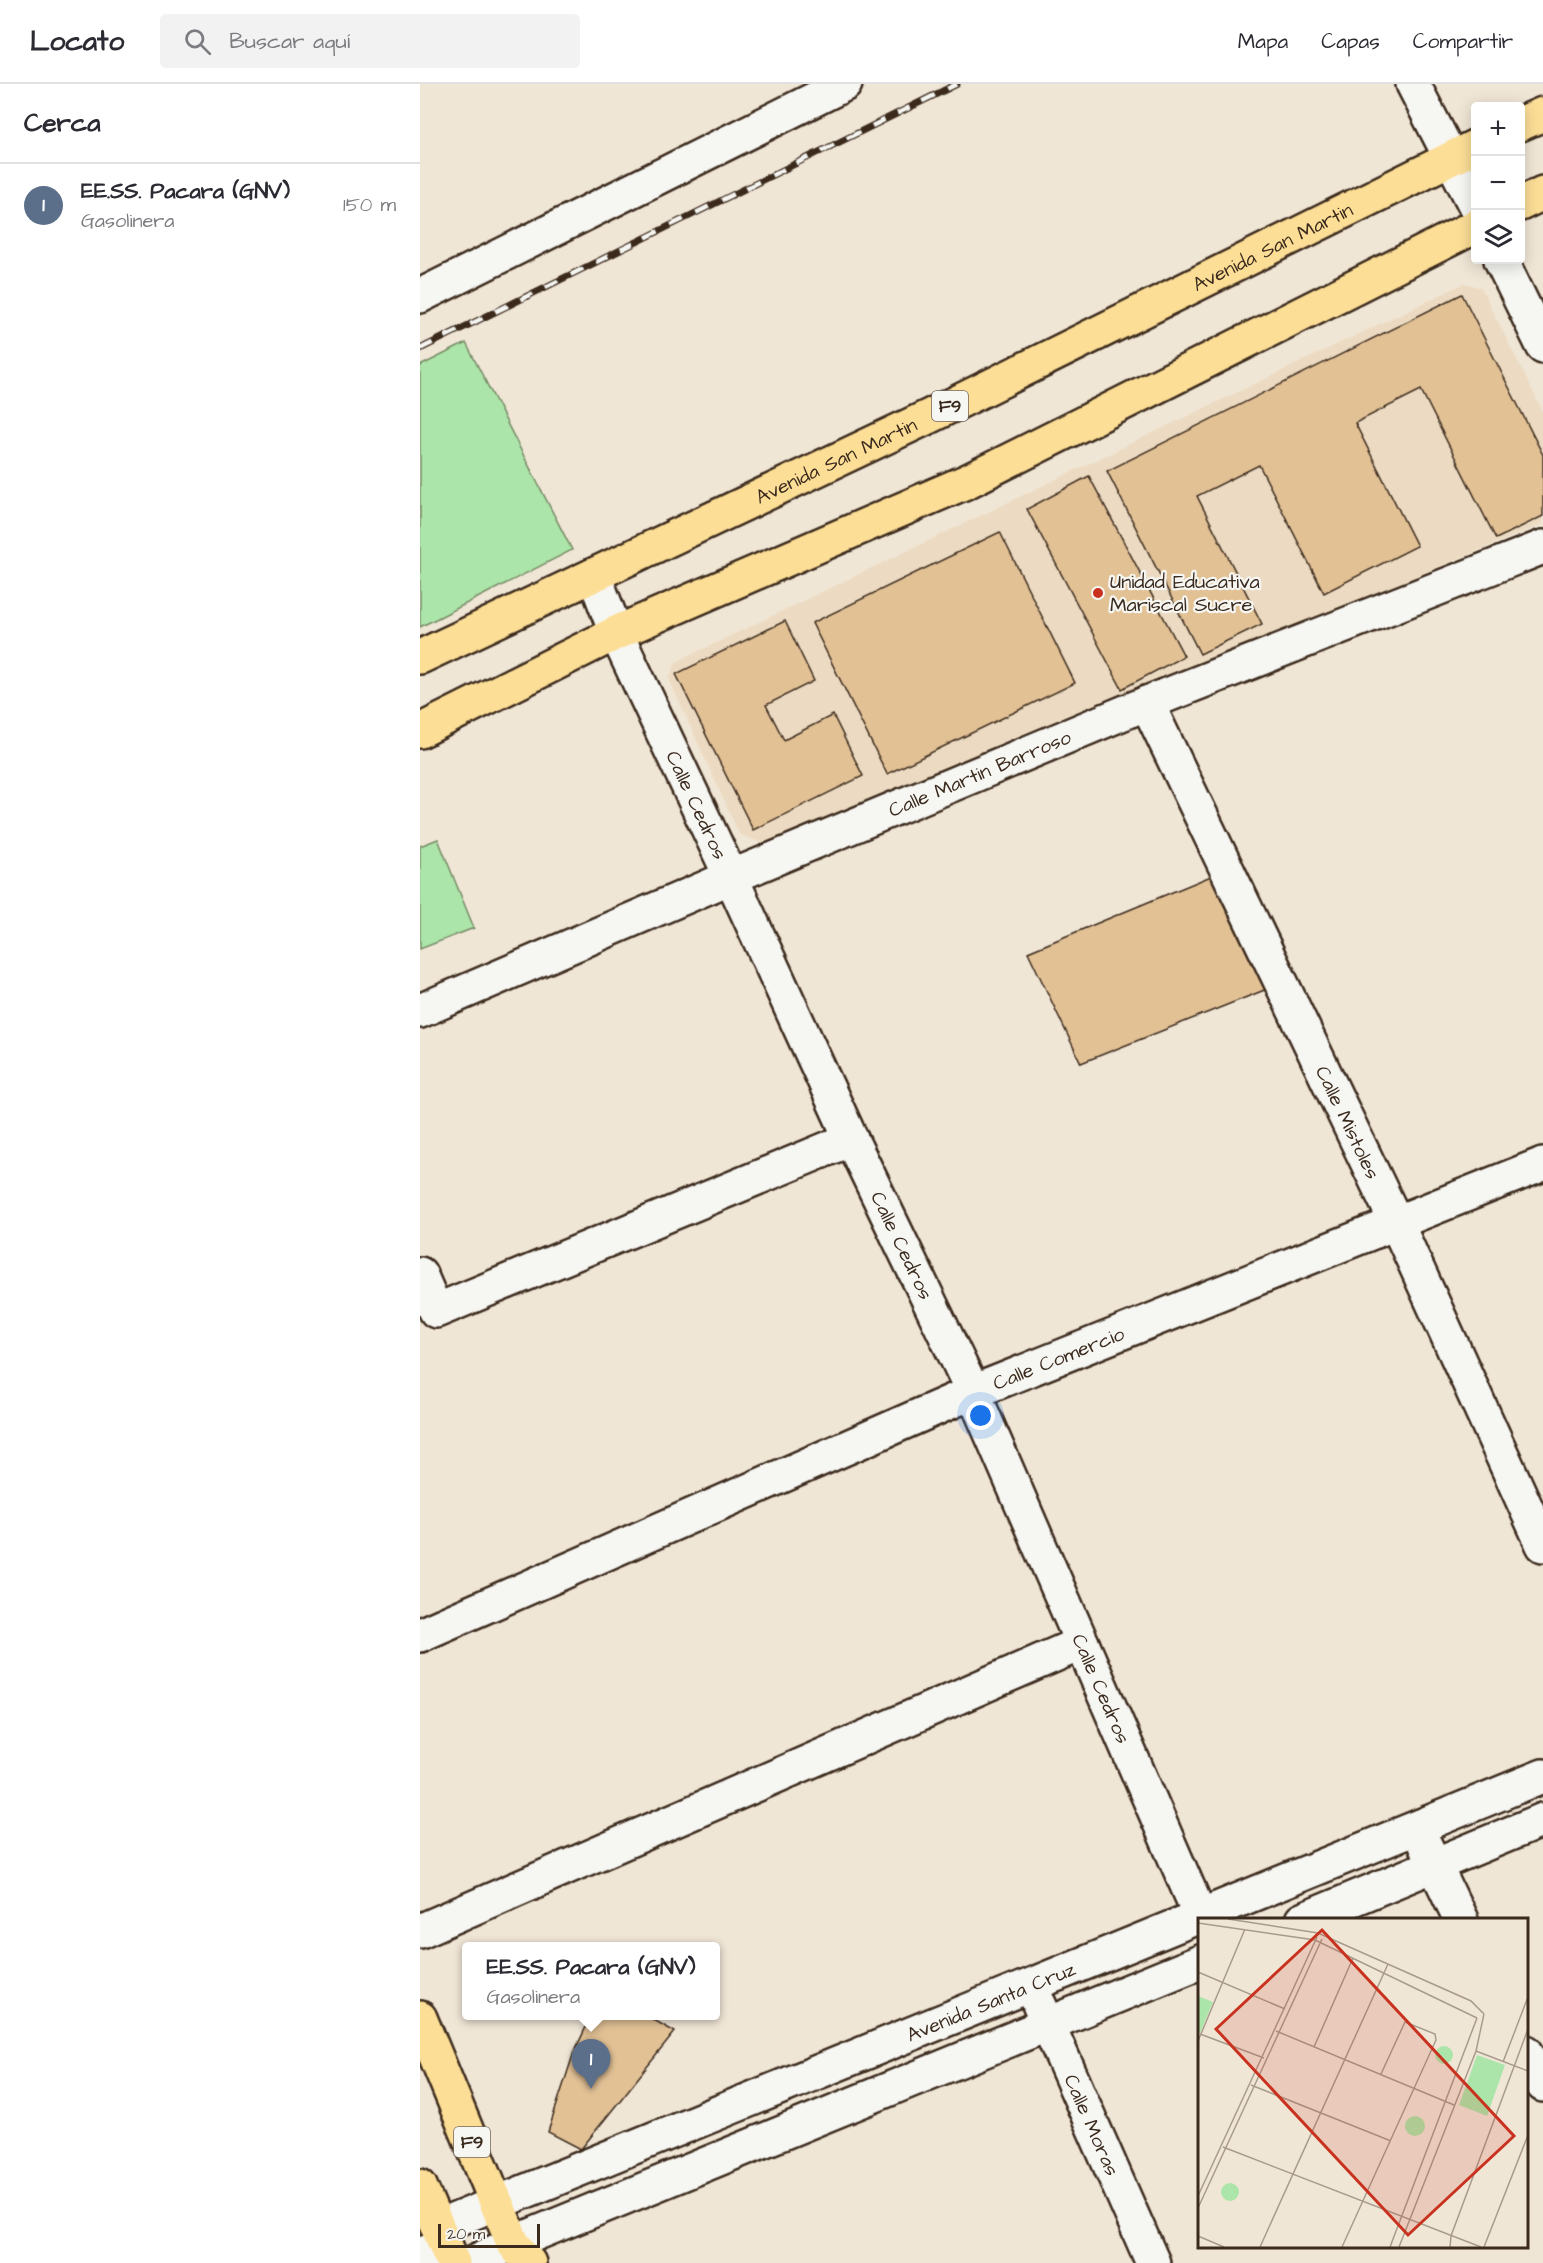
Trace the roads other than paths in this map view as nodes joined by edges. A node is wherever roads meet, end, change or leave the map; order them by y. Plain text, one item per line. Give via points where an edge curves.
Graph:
1 (845, 84) edge
2 (1413, 84) edge
3 (1543, 114) edge
4 (1525, 122) edge
5 (1463, 151) edge
6 (1471, 185) edge
7 (1543, 193) edge
8 (1525, 202) edge
9 (1471, 229) edge
10 (1503, 264) edge
11 (420, 296) edge
12 (1543, 346) edge
13 (1543, 547) edge
14 (594, 575) junction
15 (616, 633) junction
16 (420, 657) edge
17 (1147, 703) junction
18 (420, 730) edge
19 (731, 877) junction
20 (420, 1011) edge
21 (851, 1139) junction
22 (1543, 1164) edge
23 (1396, 1222) junction
24 (420, 1274) edge
25 (973, 1392) junction
26 (1543, 1545) edge
27 (420, 1635) edge
28 (1082, 1643) junction
29 (1543, 1776) edge
30 (1543, 1820) edge
31 (1417, 1827) junction
32 (1434, 1865) junction
33 (1202, 1918) edge
34 (1307, 1918) edge
35 (1460, 1918) edge
36 (1198, 1920) edge
37 (420, 1931) edge
38 (1198, 1963) edge
39 (1031, 1985) junction
40 (420, 2019) edge
41 (1048, 2025) junction
42 (1528, 2054) edge
43 (1543, 2085) edge
44 (420, 2186) edge
45 (496, 2203) junction
46 (446, 2251) edge
47 (521, 2253) edge
48 (1153, 2263) edge

1 - 11 street
2 - 5 street
3 - 4 highway
5 - 6 street
5 - 14 highway, Avenida San Martin / F9 via 930,416
7 - 8 highway
9 - 15 highway via 968,481
10 - 12 street
13 - 17 street, Calle Martin Barroso
14 - 15 street, Calle Cedros
14 - 16 highway, Avenida San Martin / F9
15 - 18 highway
15 - 19 street, Calle Cedros
17 - 19 street, Calle Martin Barroso
17 - 23 street, Calle Mistoles
19 - 20 street, Calle Martin Barroso
19 - 21 street, Calle Cedros
21 - 24 street via 436,1311
21 - 25 street, Calle Cedros
22 - 23 street, Calle Comercio
23 - 25 street, Calle Comercio
23 - 26 street, Calle Mistoles
25 - 27 street, Calle Comercio
25 - 28 street, Calle Cedros
28 - 33 street, Calle Cedros
28 - 37 street
29 - 31 street, Avenida Santa Cruz
30 - 32 street
31 - 32 street
31 - 33 street, Avenida Santa Cruz
32 - 34 street
32 - 35 street
36 - 39 street, Avenida Santa Cruz
38 - 41 street
39 - 41 street, Calle Moras
39 - 45 street, Avenida Santa Cruz
40 - 45 highway, F9
41 - 47 street
41 - 48 street, Calle Moras
42 - 43 street
44 - 46 highway
45 - 46 street, Avenida Santa Cruz
45 - 47 highway, F9
46 - 47 street

